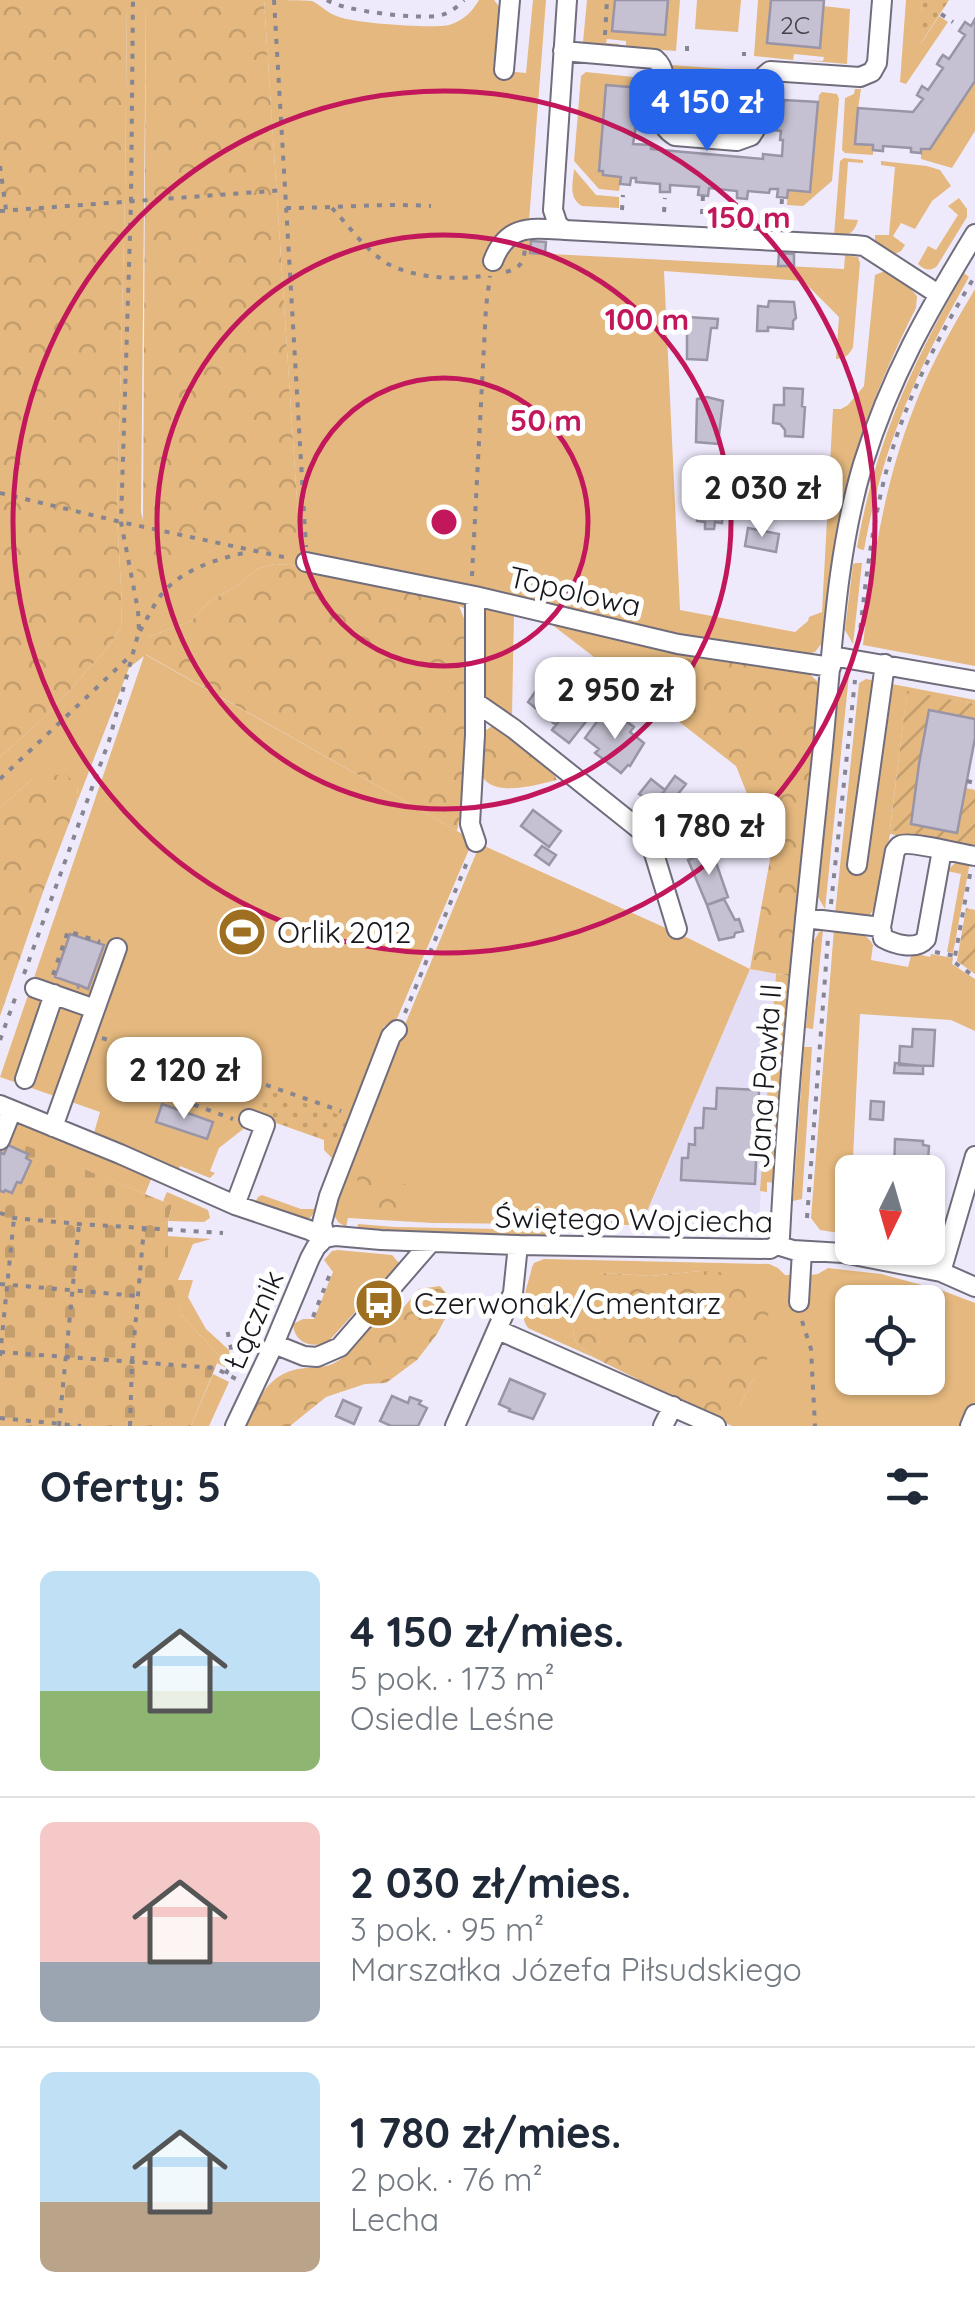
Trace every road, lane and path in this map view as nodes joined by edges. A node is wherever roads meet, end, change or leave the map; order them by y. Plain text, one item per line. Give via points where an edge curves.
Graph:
1 (132, 0) edge
2 (274, 0) edge
3 (327, 0) edge
4 (464, 0) edge
5 (510, 0) edge
6 (567, 0) edge
7 (607, 0) edge
8 (882, 0) edge
9 (941, 14) dead end
10 (953, 22) dead end
11 (604, 41) dead end
12 (563, 51) junction
13 (504, 70) dead end
14 (0, 166) edge
15 (625, 185) dead end
16 (285, 190) junction
17 (664, 196) dead end
18 (703, 196) dead end
19 (782, 198) dead end
20 (131, 202) junction
21 (741, 203) dead end
22 (431, 206) dead end
23 (286, 208) junction
24 (332, 208) junction
25 (622, 210) dead end
26 (3, 211) edge
27 (664, 212) dead end
28 (702, 214) dead end
29 (741, 216) dead end
30 (781, 217) dead end
31 (526, 229) junction
32 (564, 230) junction
33 (975, 234) edge
34 (494, 272) junction
35 (938, 294) junction
36 (0, 493) edge
37 (121, 522) junction
38 (253, 551) junction
39 (306, 562) junction
40 (475, 596) junction
41 (139, 632) junction
42 (132, 655) junction
43 (832, 662) junction
44 (885, 664) junction
45 (975, 681) edge
46 (475, 702) junction
47 (0, 779) edge
48 (967, 782) dead end
49 (975, 783) edge
50 (476, 842) joint
51 (942, 850) junction
52 (974, 856) edge
53 (857, 865) dead end
54 (805, 918) junction
55 (882, 927) junction
56 (677, 928) dead end
57 (117, 948) dead end
58 (975, 977) edge
59 (35, 988) dead end
60 (54, 994) junction
61 (96, 1008) junction
62 (397, 1030) joint
63 (0, 1040) edge
64 (112, 1042) dead end
65 (180, 1055) dead end
66 (209, 1065) junction
67 (206, 1073) junction
68 (25, 1079) dead end
69 (195, 1105) junction
70 (6, 1108) edge
71 (192, 1114) dead end
72 (348, 1114) dead end
73 (241, 1119) joint
74 (53, 1127) junction
75 (0, 1140) edge
76 (975, 1156) edge
77 (235, 1205) junction
78 (0, 1213) edge
79 (14, 1218) junction
80 (80, 1224) junction
81 (144, 1228) junction
82 (223, 1232) dead end
83 (325, 1238) junction
84 (431, 1242) junction
85 (518, 1245) junction
86 (778, 1246) junction
87 (802, 1251) junction
88 (321, 1261) dead end
89 (941, 1272) junction
90 (3, 1284) edge
91 (975, 1287) edge
92 (73, 1290) junction
93 (138, 1296) junction
94 (799, 1302) joint
95 (313, 1317) dead end
96 (227, 1329) dead end
97 (498, 1330) junction
98 (274, 1344) junction
99 (0, 1353) edge
100 (66, 1357) junction
101 (132, 1362) junction
102 (226, 1374) junction
103 (253, 1388) junction
104 (673, 1406) junction
105 (975, 1414) edge
106 (0, 1418) edge
107 (59, 1425) edge
108 (82, 1426) edge
109 (130, 1426) edge
110 (234, 1426) edge
111 (455, 1426) edge
112 (663, 1426) edge
113 (716, 1426) edge
114 (816, 1426) edge
115 (970, 1426) edge

1 - 20 path
2 - 16 path
3 - 4 path via 351,10 428,16 452,11
5 - 13 street
6 - 12 street
7 - 11 path
8 - 12 street via 872,72 860,77 770,71 758,125 746,140 669,132 660,114 664,70 655,59
9 - 10 path
12 - 32 street via 553,210
14 - 26 path
15 - 25 path
16 - 20 path
16 - 23 path
17 - 27 path
18 - 28 path
19 - 30 path
20 - 26 path
20 - 37 path
21 - 29 path
22 - 24 path
23 - 24 path
23 - 39 path
24 - 34 path via 388,264 442,277
31 - 32 street
31 - 34 street via 500,244
31 - 34 path via 524,262
32 - 35 street via 855,244
33 - 35 street, Jana Pawła II
34 - 40 path via 486,306
35 - 43 street, Jana Pawła II via 896,372 862,466 843,552
36 - 37 path
37 - 38 path
37 - 41 path
38 - 39 path
38 - 41 path via 192,570 163,593
39 - 40 street, Topolowa
40 - 43 street, Topolowa via 678,644
40 - 46 street
41 - 42 path
42 - 47 path
42 - 63 path via 109,741
43 - 44 street, Topolowa
43 - 54 street, Jana Pawła II
44 - 45 street, Topolowa
44 - 53 street
46 - 50 street via 470,824
46 - 56 street via 650,837
48 - 49 path
50 - 62 path
51 - 52 street
51 - 55 street via 906,844 894,851
51 - 55 street via 926,940 914,946 888,941
52 - 58 path via 954,962
54 - 55 street
54 - 86 street, Jana Pawła II
57 - 61 street
59 - 60 street
60 - 61 street
60 - 68 street
61 - 74 street
62 - 83 street via 329,1196
64 - 67 path
65 - 66 path
66 - 67 path
66 - 72 path
67 - 69 path
69 - 71 path
69 - 73 path
70 - 74 street
70 - 75 street
73 - 77 street via 266,1125
74 - 77 street
76 - 89 street
77 - 83 street
78 - 79 path
79 - 80 path
79 - 90 path
80 - 81 path
80 - 92 path
81 - 82 path
81 - 93 path
83 - 84 street, Świętego Wojciecha
83 - 98 street, Łącznik
84 - 85 street, Świętego Wojciecha
84 - 98 street via 340,1347 317,1358
85 - 86 street, Świętego Wojciecha
85 - 97 street via 513,1294
86 - 87 street, Świętego Wojciecha
87 - 89 street, Świętego Wojciecha
87 - 94 street
88 - 95 path via 330,1274
89 - 91 street, Świętego Wojciecha
90 - 92 path
90 - 99 path
92 - 93 path
92 - 100 path
93 - 101 path
94 - 114 path via 811,1350
96 - 102 path via 233,1358
97 - 104 street
97 - 111 street
98 - 103 street, Łącznik
99 - 100 path
100 - 101 path
100 - 107 path
101 - 102 path
101 - 109 path
102 - 103 path
103 - 110 street, Łącznik
104 - 112 street
104 - 113 street
105 - 115 street
106 - 107 path
107 - 108 path

